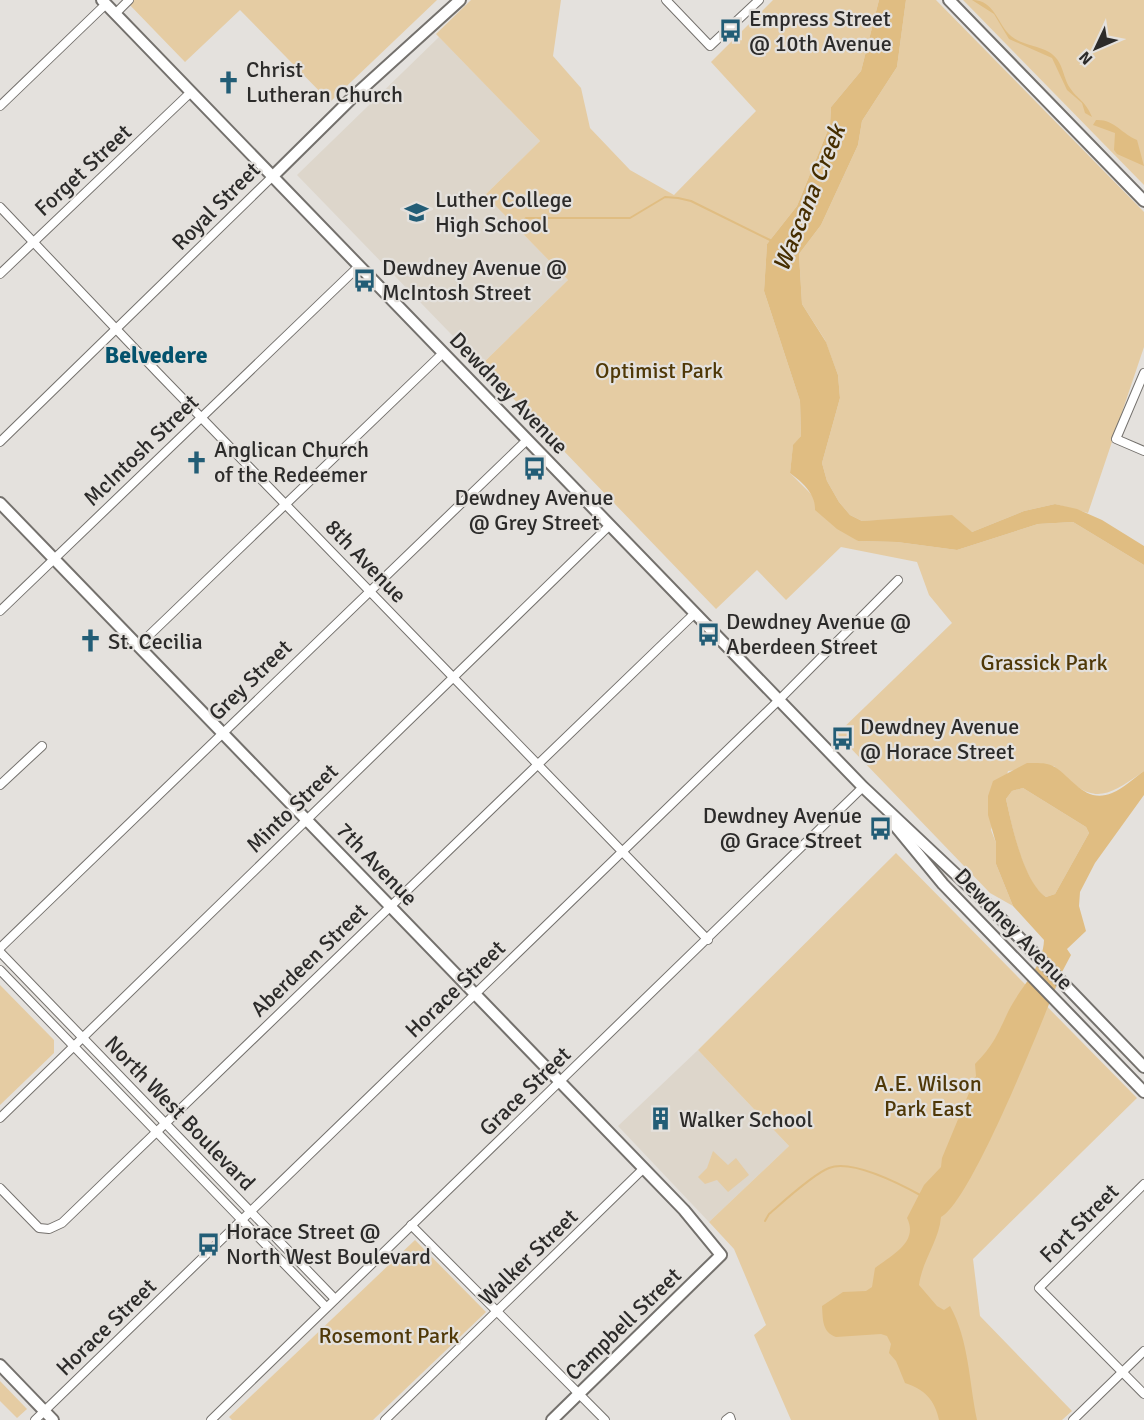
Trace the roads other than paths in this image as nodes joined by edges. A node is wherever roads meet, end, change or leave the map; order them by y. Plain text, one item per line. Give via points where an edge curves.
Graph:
1 (129, 0) edge
2 (460, 0) edge
3 (666, 0) edge
4 (759, 0) edge
5 (949, 0) edge
6 (104, 2) edge
7 (115, 14) junction
8 (191, 92) junction
9 (0, 106) edge
10 (273, 177) junction
11 (1144, 201) edge
12 (0, 207) edge
13 (33, 242) junction
14 (359, 266) junction
15 (0, 274) edge
16 (117, 330) junction
17 (443, 353) junction
18 (1144, 373) edge
19 (201, 417) junction
20 (527, 440) junction
21 (0, 442) edge
22 (1144, 451) edge
23 (0, 503) edge
24 (286, 504) junction
25 (609, 525) junction
26 (54, 559) junction
27 (898, 580) dead end
28 (370, 590) junction
29 (0, 611) edge
30 (695, 613) junction
31 (138, 646) junction
32 (453, 676) junction
33 (779, 700) junction
34 (223, 732) junction
35 (42, 746) dead end
36 (537, 764) junction
37 (0, 785) edge
38 (863, 787) junction
39 (307, 820) junction
40 (623, 851) junction
41 (390, 906) junction
42 (708, 940) junction
43 (0, 950) edge
44 (0, 970) edge
45 (476, 994) junction
46 (82, 1036) junction
47 (73, 1045) junction
48 (1144, 1067) edge
49 (560, 1083) junction
50 (1144, 1092) edge
51 (0, 1118) edge
52 (165, 1123) junction
53 (156, 1131) junction
54 (644, 1168) junction
55 (1144, 1184) edge
56 (0, 1188) edge
57 (251, 1212) junction
58 (242, 1221) junction
59 (411, 1225) junction
60 (721, 1256) joint
61 (335, 1299) junction
62 (326, 1307) junction
63 (497, 1312) junction
64 (1144, 1351) edge
65 (0, 1365) edge
66 (1123, 1372) junction
67 (579, 1394) junction
68 (1144, 1394) edge
69 (44, 1411) junction
70 (216, 1418) edge
71 (35, 1420) edge
72 (53, 1420) edge
73 (385, 1420) edge
74 (552, 1420) edge
75 (605, 1420) edge
76 (726, 1420) edge
77 (731, 1420) edge
78 (1073, 1420) edge

1 - 7 street
2 - 10 main road, Royal Street via 354,96
3 - 4 street via 710,46
5 - 11 main road
6 - 7 main road, Dewdney Avenue
6 - 9 street
7 - 8 main road, Dewdney Avenue
8 - 10 main road, Dewdney Avenue
8 - 13 street, Forget Street
10 - 14 main road, Dewdney Avenue
10 - 16 street, Royal Street
12 - 13 street, 8th Avenue
13 - 15 street, Forget Street
13 - 16 street, 8th Avenue
14 - 17 main road, Dewdney Avenue
14 - 19 street, McIntosh Street
16 - 19 street, 8th Avenue
16 - 21 street, Royal Street
17 - 20 main road, Dewdney Avenue
17 - 24 street
18 - 22 street via 1116,439
19 - 24 street, 8th Avenue
19 - 26 street, McIntosh Street
20 - 25 main road, Dewdney Avenue
20 - 28 street, Grey Street
23 - 26 main road, 7th Avenue
24 - 28 street, 8th Avenue
24 - 31 street
25 - 30 main road, Dewdney Avenue
25 - 32 street, Minto Street
26 - 29 street, McIntosh Street
26 - 31 main road, 7th Avenue
27 - 33 street, Horace Street
28 - 32 street, 8th Avenue
28 - 34 street, Grey Street
30 - 33 main road, Dewdney Avenue
30 - 36 street, Aberdeen Street
31 - 34 main road, 7th Avenue
32 - 36 street, 8th Avenue
32 - 39 street, Minto Street
33 - 38 main road, Dewdney Avenue
33 - 40 street, Horace Street
34 - 39 main road, 7th Avenue
34 - 43 street, Grey Street
35 - 37 street
36 - 40 street, 8th Avenue
36 - 41 street, Aberdeen Street
38 - 42 street, Grace Street
38 - 48 main road, Dewdney Avenue via 981,898
38 - 50 main road, Dewdney Avenue via 943,884
39 - 41 main road, 7th Avenue
39 - 46 street, Minto Street
40 - 42 street, 8th Avenue
40 - 45 street, Horace Street
41 - 45 main road, 7th Avenue
41 - 52 street, Aberdeen Street
42 - 49 street, Grace Street
43 - 46 street, North West Boulevard
44 - 47 street, North West Boulevard
45 - 49 main road, 7th Avenue
45 - 57 street, Horace Street
46 - 47 street, Minto Street
46 - 52 street, North West Boulevard
47 - 51 street, Minto Street
47 - 53 street, North West Boulevard
49 - 54 main road, 7th Avenue
49 - 59 street, Grace Street
52 - 53 street, Aberdeen Street
52 - 57 street, North West Boulevard
53 - 56 street, Aberdeen Street via 62,1223 49,1229 39,1228
53 - 58 street, North West Boulevard
54 - 60 main road, 7th Avenue
54 - 63 street, Walker Street
55 - 66 street, Fort Street via 1039,1288
57 - 58 street, Horace Street
57 - 61 street, North West Boulevard
58 - 62 street, North West Boulevard
58 - 69 street, Horace Street
59 - 61 street, Grace Street
59 - 63 street
60 - 67 main road, Campbell Street
61 - 62 street, Grace Street
62 - 70 street, Grace Street
63 - 67 street
63 - 73 street, Walker Street
64 - 66 street
65 - 69 main road
66 - 68 street
66 - 78 street
67 - 74 main road, Campbell Street
67 - 75 street
69 - 71 street, Horace Street
69 - 72 main road
76 - 77 street

